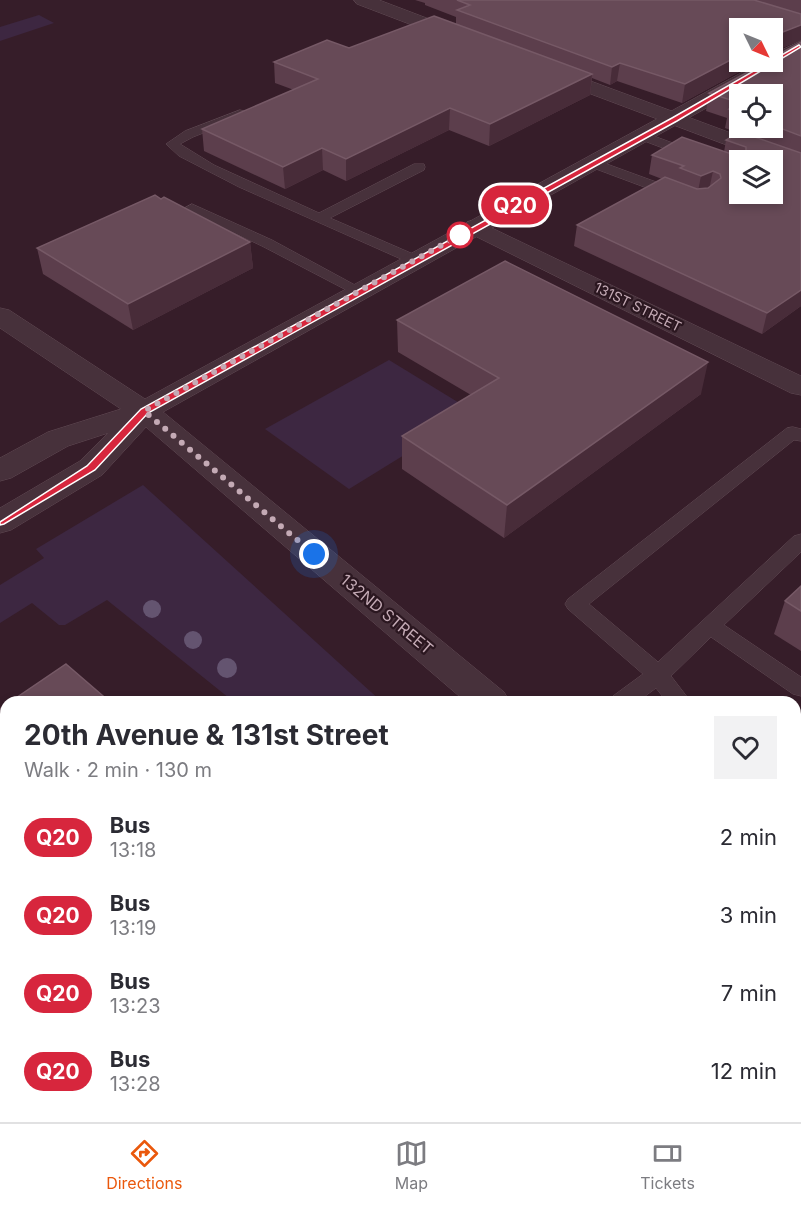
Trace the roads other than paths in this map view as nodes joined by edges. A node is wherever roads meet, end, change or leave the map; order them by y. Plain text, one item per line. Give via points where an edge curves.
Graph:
1 (363, 0) edge
2 (474, 42) edge
3 (801, 47) edge
4 (529, 64) edge
5 (249, 110) edge
6 (674, 119) junction
7 (643, 136) junction
8 (737, 142) junction
9 (693, 155) junction
10 (593, 163) junction
11 (680, 163) edge
12 (710, 166) junction
13 (801, 166) edge
14 (418, 167) dead end
15 (729, 174) edge
16 (689, 200) edge
17 (192, 208) dead end
18 (320, 218) junction
19 (475, 227) junction
20 (415, 260) junction
21 (359, 291) junction
22 (0, 316) edge
23 (801, 387) edge
24 (144, 411) junction
25 (801, 436) edge
26 (0, 471) edge
27 (0, 522) edge
28 (801, 541) edge
29 (710, 626) junction
30 (658, 675) junction
31 (801, 688) edge
32 (484, 696) edge
33 (629, 696) edge
34 (675, 696) edge

1 - 2 street
3 - 6 street
4 - 6 street
5 - 18 lane via 189,134 172,144 174,149
6 - 7 street
6 - 8 street
7 - 9 lane
7 - 10 street
8 - 12 lane
8 - 13 street
9 - 11 lane
9 - 12 lane
10 - 16 lane via 653,180 678,190
10 - 19 street
12 - 15 lane
14 - 18 lane
17 - 21 lane
18 - 20 lane
19 - 20 street
19 - 23 street, 131ST STREET
20 - 21 street
21 - 24 street
22 - 24 street, 132ND STREET
24 - 26 street via 58,439
24 - 27 street via 91,468
24 - 32 street, 132ND STREET
25 - 30 lane via 793,432 575,604
28 - 29 lane
29 - 30 lane
29 - 31 lane
30 - 33 lane
30 - 34 lane

